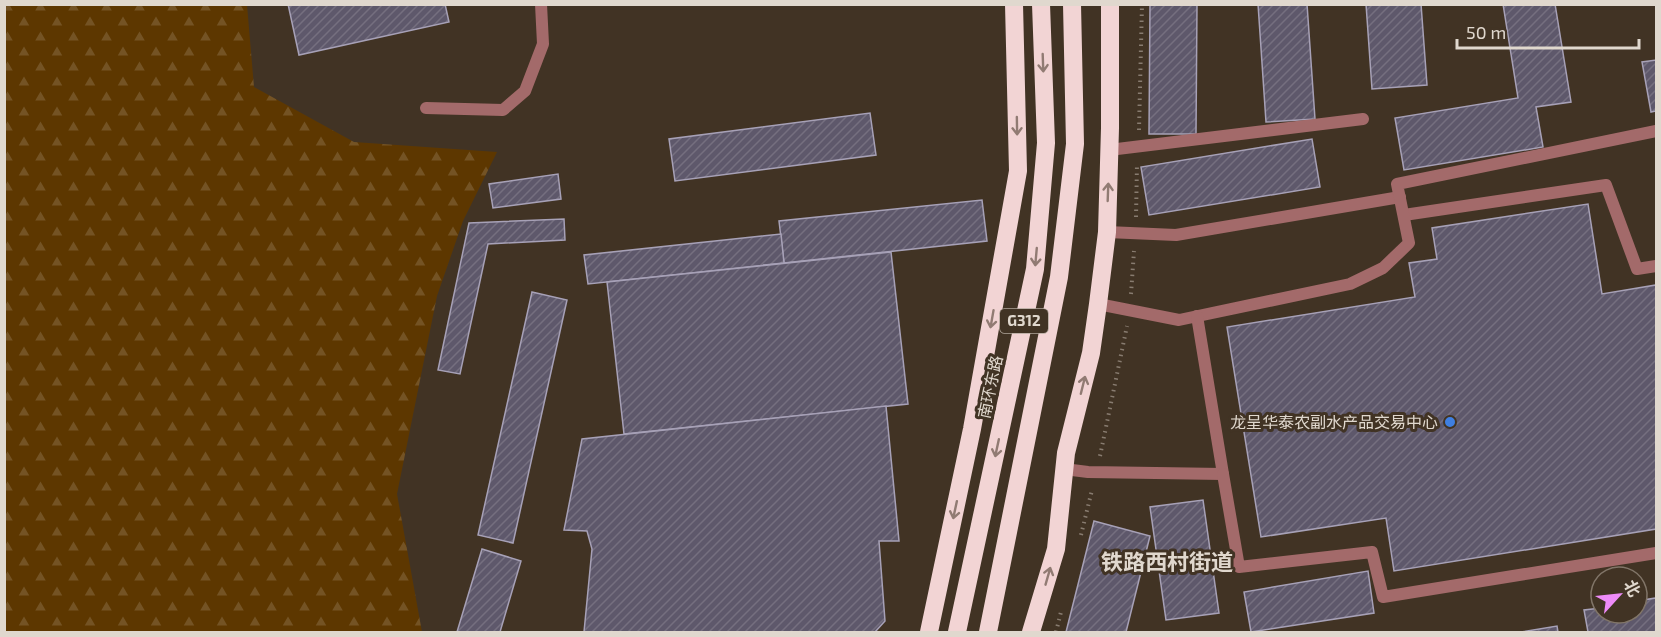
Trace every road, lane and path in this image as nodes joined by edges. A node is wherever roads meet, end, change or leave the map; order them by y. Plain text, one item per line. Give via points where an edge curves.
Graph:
1 (541, 4) edge
2 (1014, 4) edge
3 (1041, 4) edge
4 (1072, 4) edge
5 (1110, 4) edge
6 (1142, 4) edge
7 (426, 108) dead end
8 (1364, 119) dead end
9 (1656, 131) edge
10 (1138, 146) junction
11 (1109, 150) junction
12 (1400, 197) junction
13 (1404, 215) junction
14 (1107, 232) junction
15 (1135, 233) junction
16 (1656, 266) edge
17 (1098, 304) junction
18 (1130, 310) junction
19 (1197, 316) junction
20 (1064, 469) junction
21 (1096, 472) junction
22 (1223, 474) junction
23 (1079, 541) dead end
24 (1656, 553) edge
25 (1062, 610) dead end
26 (929, 633) edge
27 (957, 633) edge
28 (988, 633) edge
29 (1031, 633) edge
30 (1056, 633) edge

1 - 7 lane via 543,44 525,91 503,110
2 -> 26 highway via 1018,171 972,429
3 -> 27 highway, 南环东路 / G312 via 1046,143 1035,269
4 - 28 highway, G312 via 1076,144 1059,277
5 - 11 highway
6 - 10 path
8 - 10 lane
9 - 12 lane via 1397,184
10 - 11 lane
10 - 15 path
14 -> 11 highway
12 - 13 lane
12 - 15 lane via 1176,235
13 - 16 lane via 1606,185 1637,269
13 - 19 lane via 1409,243 1383,268 1367,276 1350,284
14 - 15 lane
14 - 17 highway
15 - 18 path
17 - 18 lane
20 -> 17 highway via 1091,353
18 - 19 lane via 1179,320
18 - 21 path
19 - 22 lane
20 - 21 lane
29 -> 20 highway via 1056,549
21 - 22 lane
21 - 23 path
22 - 24 lane via 1239,567 1372,552 1383,597
25 - 30 path

